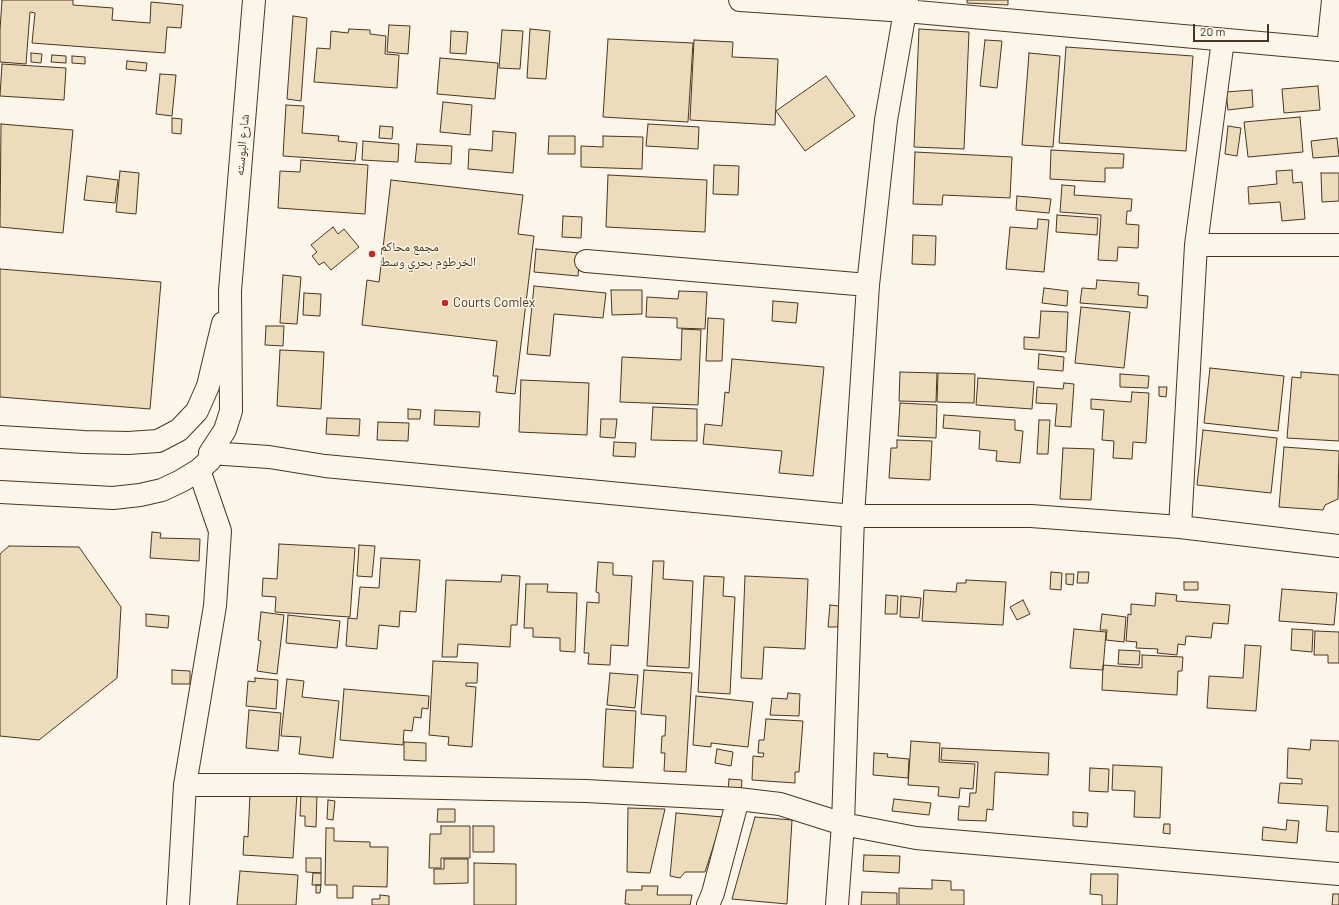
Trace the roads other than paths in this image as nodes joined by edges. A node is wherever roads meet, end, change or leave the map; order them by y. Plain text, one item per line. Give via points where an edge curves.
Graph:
1 (254, 0) edge
2 (740, 0) edge
3 (1333, 0) edge
4 (906, 6) edge
5 (1223, 40) junction
6 (1334, 50) edge
7 (1196, 245) junction
8 (1339, 245) edge
9 (586, 261) dead end
10 (868, 286) junction
11 (230, 291) junction
12 (0, 437) edge
13 (204, 461) junction
14 (0, 492) edge
15 (853, 516) junction
16 (1180, 527) junction
17 (1339, 546) edge
18 (185, 786) junction
19 (738, 799) junction
20 (843, 824) junction
21 (1339, 874) edge
22 (178, 905) edge
23 (708, 905) edge
24 (837, 905) edge

1 - 11 street, شارع البوسته
2 - 4 street
3 - 6 street
4 - 5 street
4 - 10 street via 886,120
5 - 6 street
5 - 7 street
7 - 8 street
7 - 16 street
9 - 10 street
10 - 15 street
11 - 12 street via 208,386 197,411 179,430 158,440 128,444
11 - 13 street via 231,411 225,430
13 - 14 street via 181,481 162,490 140,495 113,498
13 - 15 street via 269,457 325,466
13 - 18 street via 220,532 214,606
15 - 16 street via 1031,516
15 - 20 street
16 - 17 street
18 - 19 street via 298,785 586,791
18 - 22 street
19 - 20 street via 780,804
19 - 23 street
20 - 21 street via 916,838
20 - 24 street

